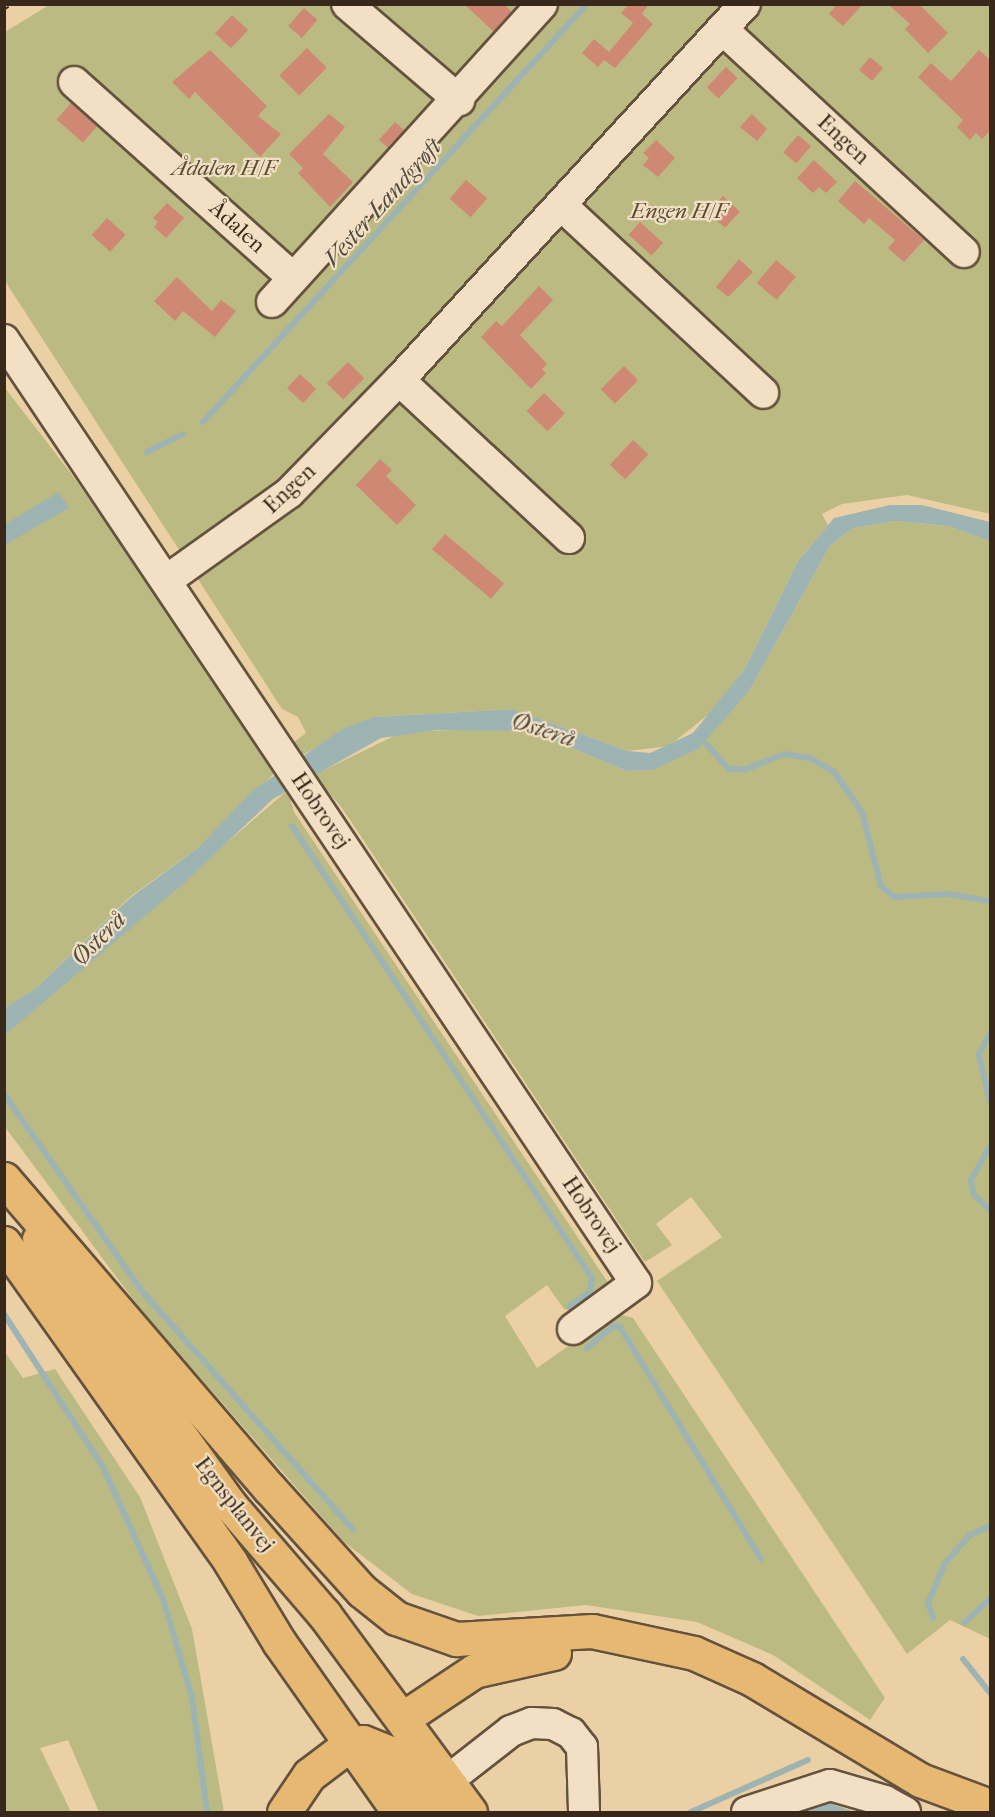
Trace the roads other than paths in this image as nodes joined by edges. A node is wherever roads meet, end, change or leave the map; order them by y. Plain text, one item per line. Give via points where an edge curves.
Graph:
1 (347, 4) edge
2 (542, 4) edge
3 (745, 4) edge
4 (722, 29) junction
5 (74, 82) dead end
6 (459, 100) junction
7 (561, 205) junction
8 (964, 252) dead end
9 (292, 277) junction
10 (272, 302) dead end
11 (4, 340) edge
12 (399, 380) junction
13 (763, 393) dead end
14 (569, 538) dead end
15 (167, 580) junction
16 (4, 1179) edge
17 (4, 1192) edge
18 (4, 1243) edge
19 (573, 1329) dead end
20 (655, 1643) junction
21 (402, 1719) junction
22 (364, 1744) junction
23 (447, 1781) junction
24 (391, 1801) edge
25 (990, 1806) edge
26 (284, 1812) edge
27 (435, 1812) edge
28 (470, 1812) edge
29 (584, 1812) edge
30 (747, 1812) edge
31 (905, 1812) edge

1 - 6 street
2 - 6 street
3 - 4 street, Engen
4 - 7 street, Engen
4 - 8 street, Engen
5 - 9 street, Ådalen
6 - 9 street
7 - 12 street, Engen
7 - 13 street
9 - 10 street
11 - 15 street, Hobrovej
12 - 14 street
12 - 15 street, Engen via 289,493
15 - 19 street, Hobrovej via 636,1283
16 - 20 main road via 270,1489 379,1606 415,1628 456,1639 591,1631
17 - 21 main road, Egnsplanvej via 231,1506 324,1614
18 - 22 main road, Egnsplanvej
20 - 21 main road via 492,1665 450,1684
20 - 25 main road via 729,1667 956,1796
21 - 22 main road
21 - 23 main road, Egnsplanvej
22 - 24 main road
22 - 26 main road via 309,1775
22 - 27 main road, Egnsplanvej via 400,1765
23 - 28 main road, Egnsplanvej
23 - 29 street via 511,1731 532,1723 554,1724 572,1732 582,1748
30 - 31 street via 830,1785 885,1801

